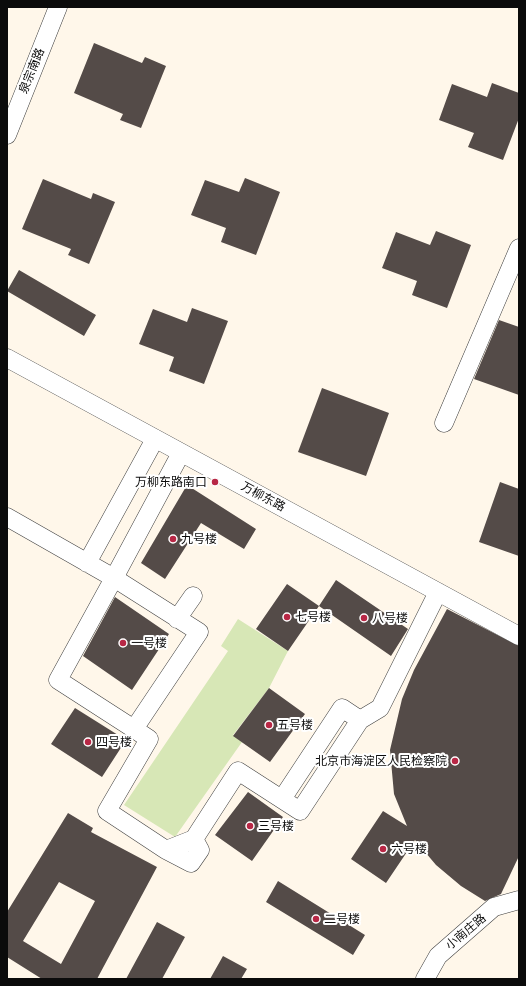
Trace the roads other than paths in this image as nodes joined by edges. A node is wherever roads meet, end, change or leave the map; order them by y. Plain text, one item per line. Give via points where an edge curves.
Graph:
1 (58, 7) edge
2 (7, 135) edge
3 (519, 248) edge
4 (7, 358) edge
5 (444, 422) dead end
6 (155, 439) junction
7 (181, 452) junction
8 (7, 517) edge
9 (87, 563) junction
10 (114, 578) junction
11 (438, 592) junction
12 (193, 596) dead end
13 (177, 619) junction
14 (519, 636) edge
15 (134, 729) junction
16 (519, 900) edge
17 (425, 979) edge

1 - 2 street, 泉宗南路
3 - 5 street
4 - 6 street, 万柳东路
6 - 7 street, 万柳东路
6 - 9 street
7 - 10 street
7 - 11 street, 万柳东路
8 - 9 street
9 - 10 street
10 - 13 street
10 - 15 street via 58,680
11 - 14 street, 万柳东路
11 - 15 street via 380,708 360,720 300,810 238,771 194,839 166,850 107,811 149,739
12 - 13 street
13 - 15 street via 199,632
16 - 17 street, 小南庄路 via 494,907 438,956

